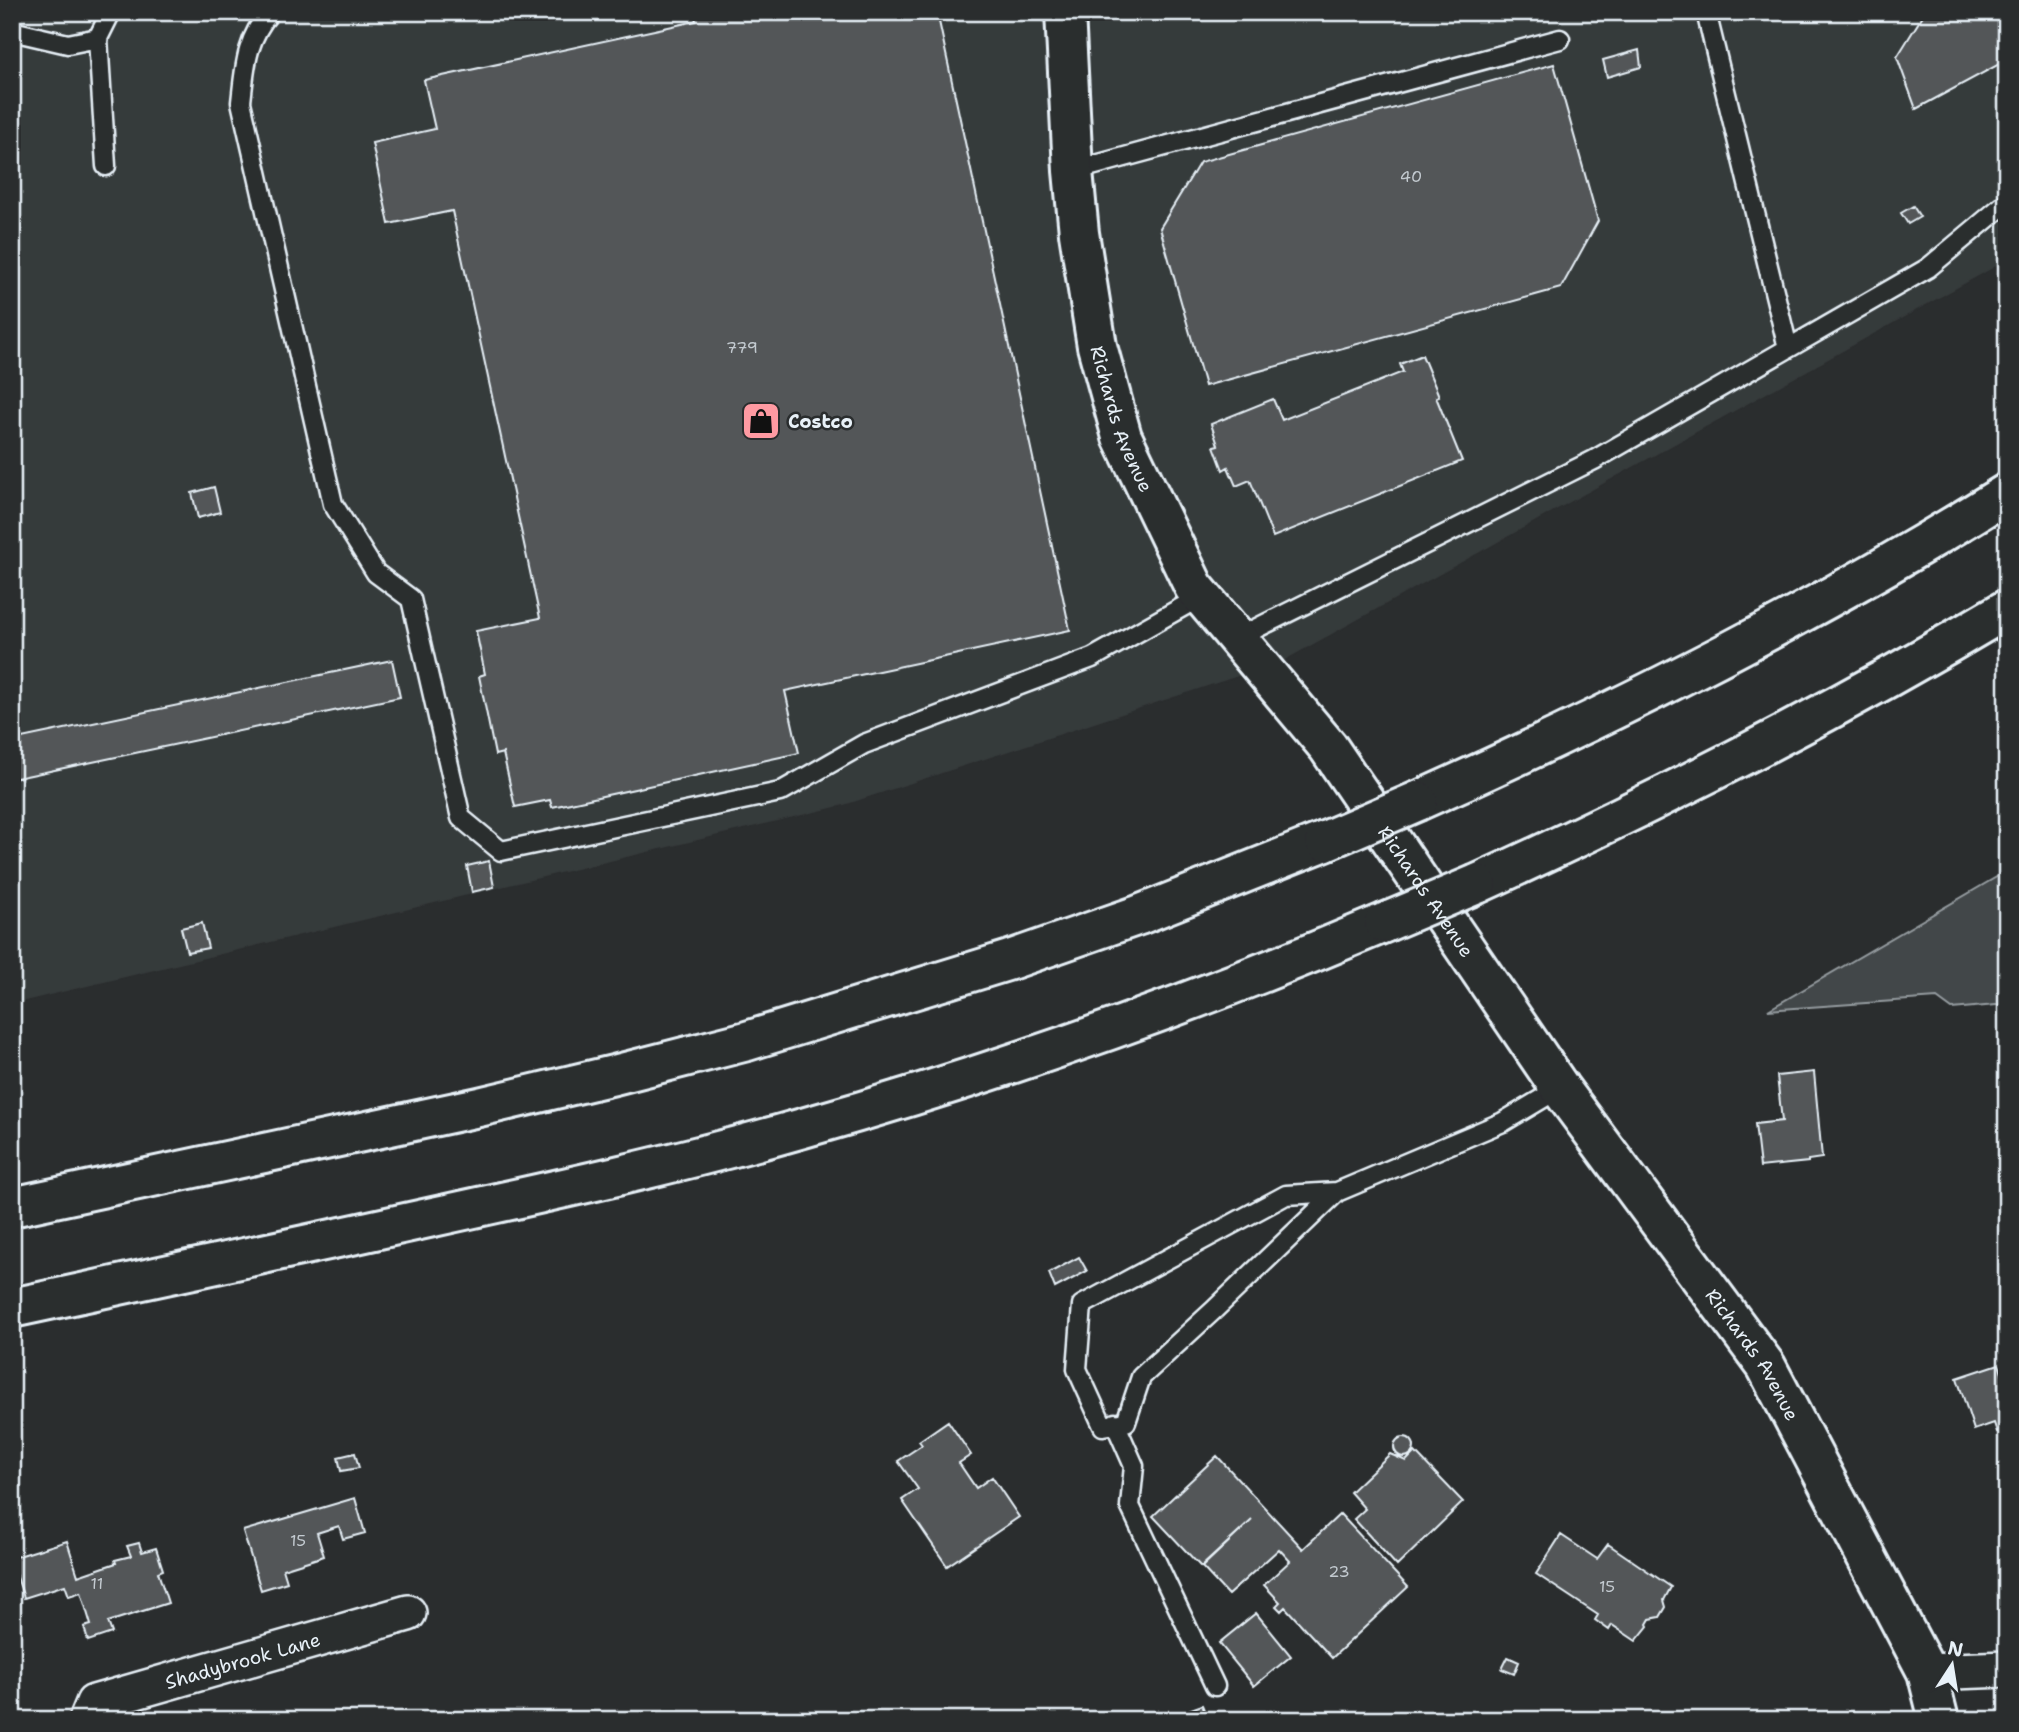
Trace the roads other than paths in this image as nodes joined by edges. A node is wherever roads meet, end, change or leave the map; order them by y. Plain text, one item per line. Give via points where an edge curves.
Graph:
1 (111, 12) edge
2 (270, 12) edge
3 (1065, 12) edge
4 (1706, 12) edge
5 (12, 31) edge
6 (98, 38) junction
7 (1560, 39) dead end
8 (106, 166) dead end
9 (1073, 171) junction
10 (2007, 202) edge
11 (1788, 348) junction
12 (2007, 493) edge
13 (1202, 596) junction
14 (2007, 609) edge
15 (1237, 638) junction
16 (1560, 1088) junction
17 (1337, 1192) junction
18 (12, 1207) edge
19 (12, 1308) edge
20 (1115, 1423) junction
21 (408, 1613) dead end
22 (2007, 1669) edge
23 (1927, 1672) junction
24 (1215, 1686) dead end
25 (87, 1720) edge
26 (1940, 1720) edge

1 - 6 lane
2 - 13 lane via 258,26 245,60 241,102 333,504 376,573 411,599 461,818 501,851 780,792 864,744 1092,658
3 - 9 main road, Richards Avenue
4 - 11 lane
5 - 6 lane via 68,44
6 - 8 lane
7 - 9 lane
9 - 13 main road, Richards Avenue via 1097,346 1122,437
10 - 11 lane via 1928,268
11 - 15 lane via 1594,460
12 - 18 main road, bridge via 1765,634 1642,697 1418,801 1139,915 1023,956 747,1041 479,1107
13 - 15 main road, Richards Avenue
14 - 19 main road, bridge via 1804,724 1571,841 1300,959 1063,1047 802,1128 671,1163
15 - 16 main road, Richards Avenue via 1328,747
16 - 17 lane via 1503,1122
16 - 23 main road, Richards Avenue via 1766,1366
17 - 20 lane via 1140,1377 1126,1422
17 - 20 lane via 1286,1195 1082,1305 1077,1369 1103,1426
20 - 24 lane via 1134,1466 1130,1506
21 - 25 street, Shadybrook Lane via 94,1703
22 - 23 street
23 - 26 main road, Richards Avenue

